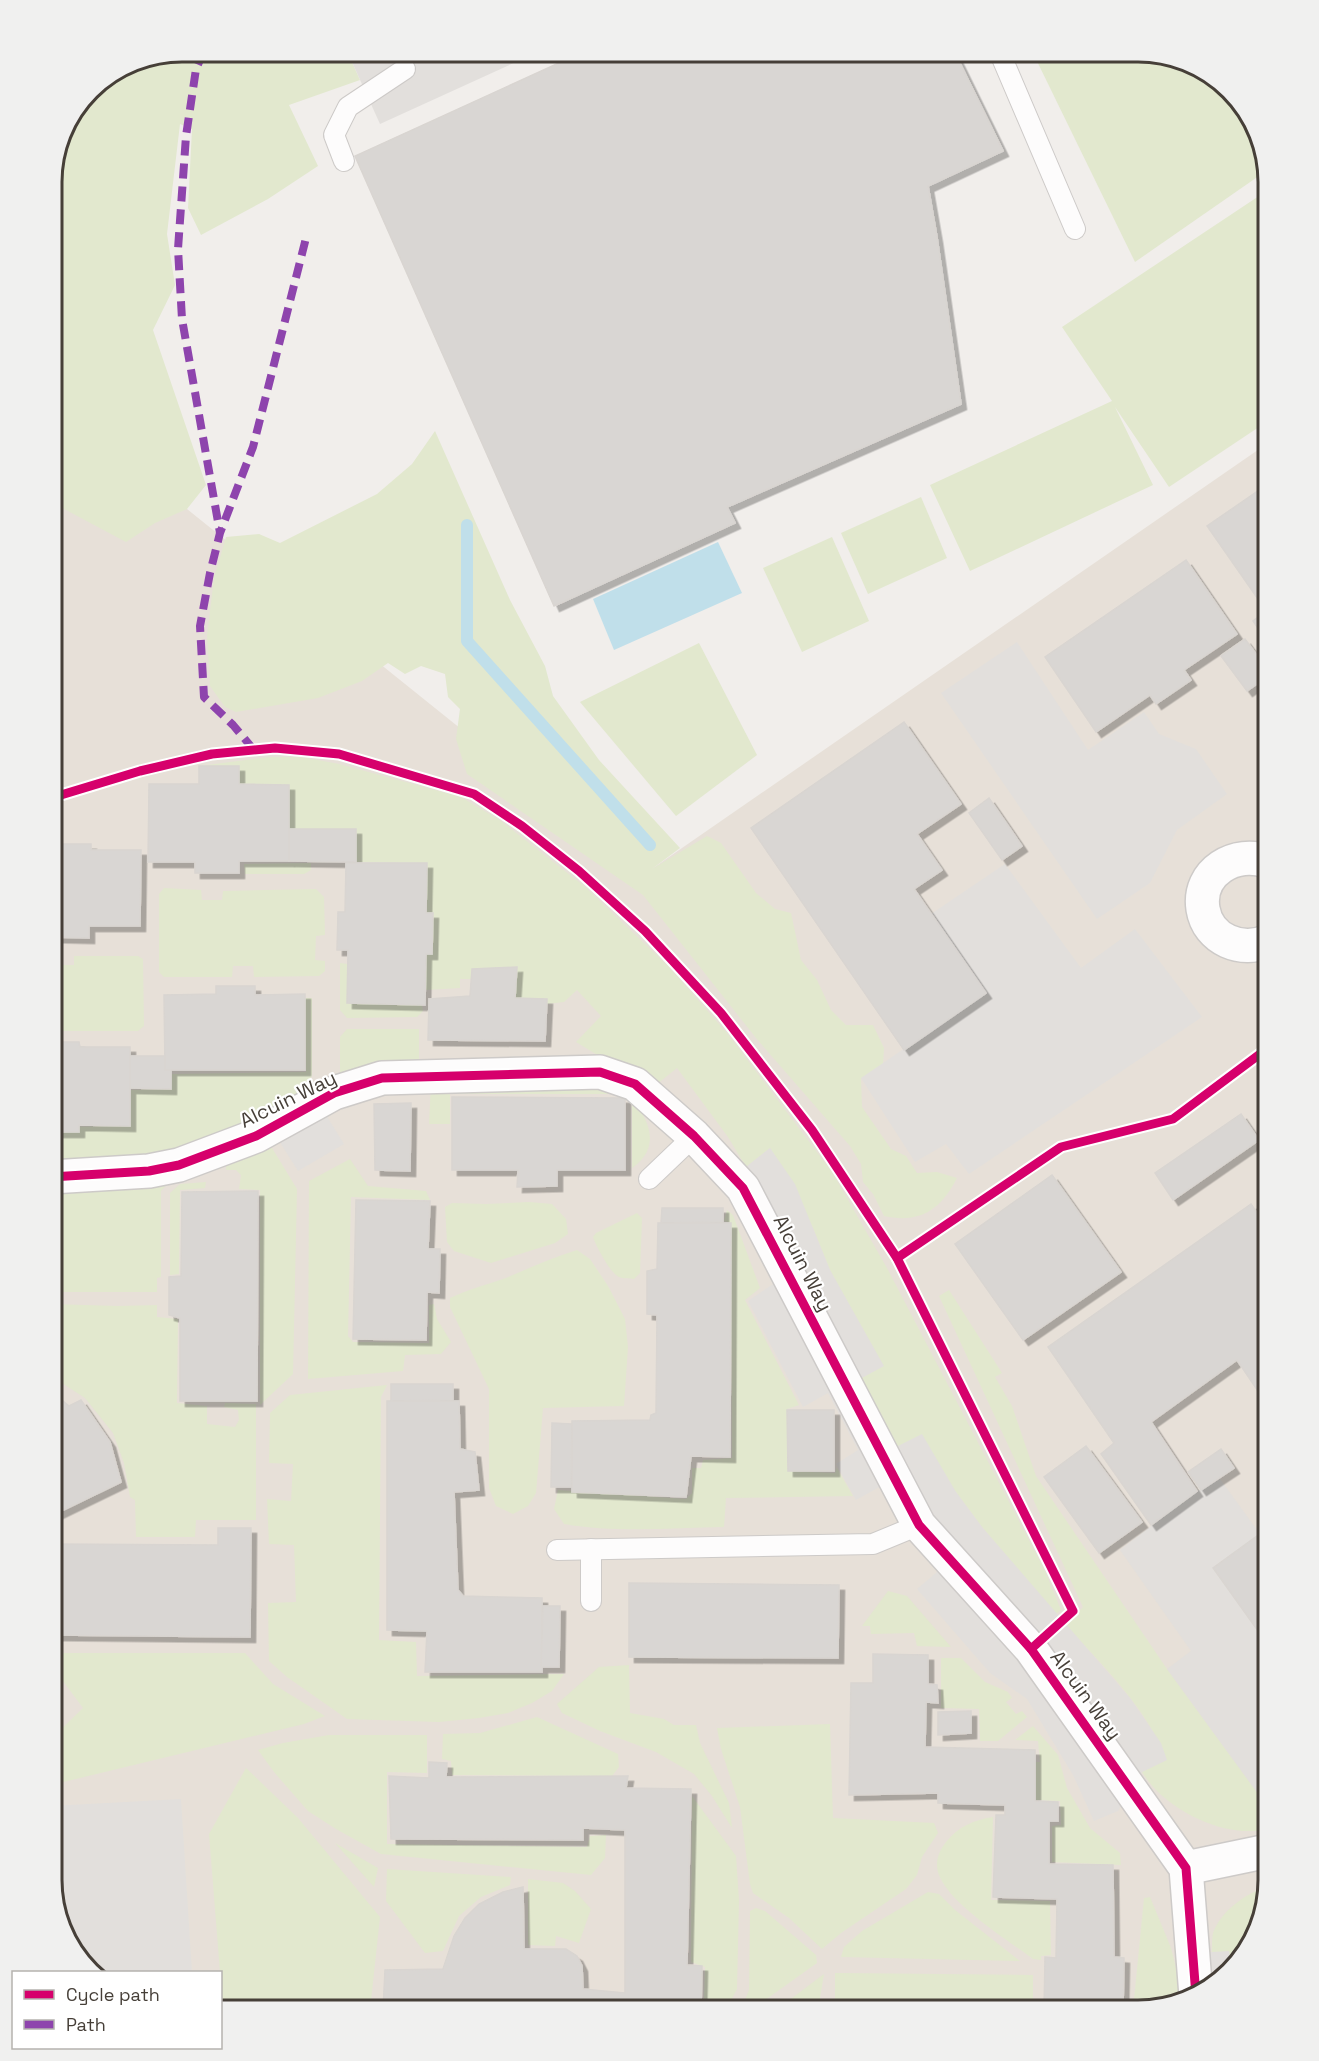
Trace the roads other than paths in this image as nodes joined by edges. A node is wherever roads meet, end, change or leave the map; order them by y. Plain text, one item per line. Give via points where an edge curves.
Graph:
1 (1004, 62) edge
2 (405, 69) dead end
3 (344, 162) dead end
4 (1075, 229) dead end
5 (1258, 858) edge
6 (1258, 946) edge
7 (694, 1136) junction
8 (62, 1176) edge
9 (649, 1179) dead end
10 (919, 1525) junction
11 (591, 1549) junction
12 (557, 1550) dead end
13 (591, 1601) dead end
14 (1258, 1853) edge
15 (1186, 1868) junction
16 (1195, 1984) edge

1 - 4 lane
2 - 3 lane via 348,107 334,135
5 - 6 street via 1240,857 1212,874 1204,891 1203,909 1208,924 1224,940 1238,946
7 - 8 street, Alcuin Way via 635,1084 600,1072 382,1078 334,1093 256,1136 179,1165 149,1171
7 - 9 lane
7 - 10 street, Alcuin Way via 743,1188
10 - 11 lane via 873,1544
10 - 15 street, Alcuin Way via 1030,1649
11 - 12 lane
11 - 13 lane
14 - 15 street
15 - 16 street

